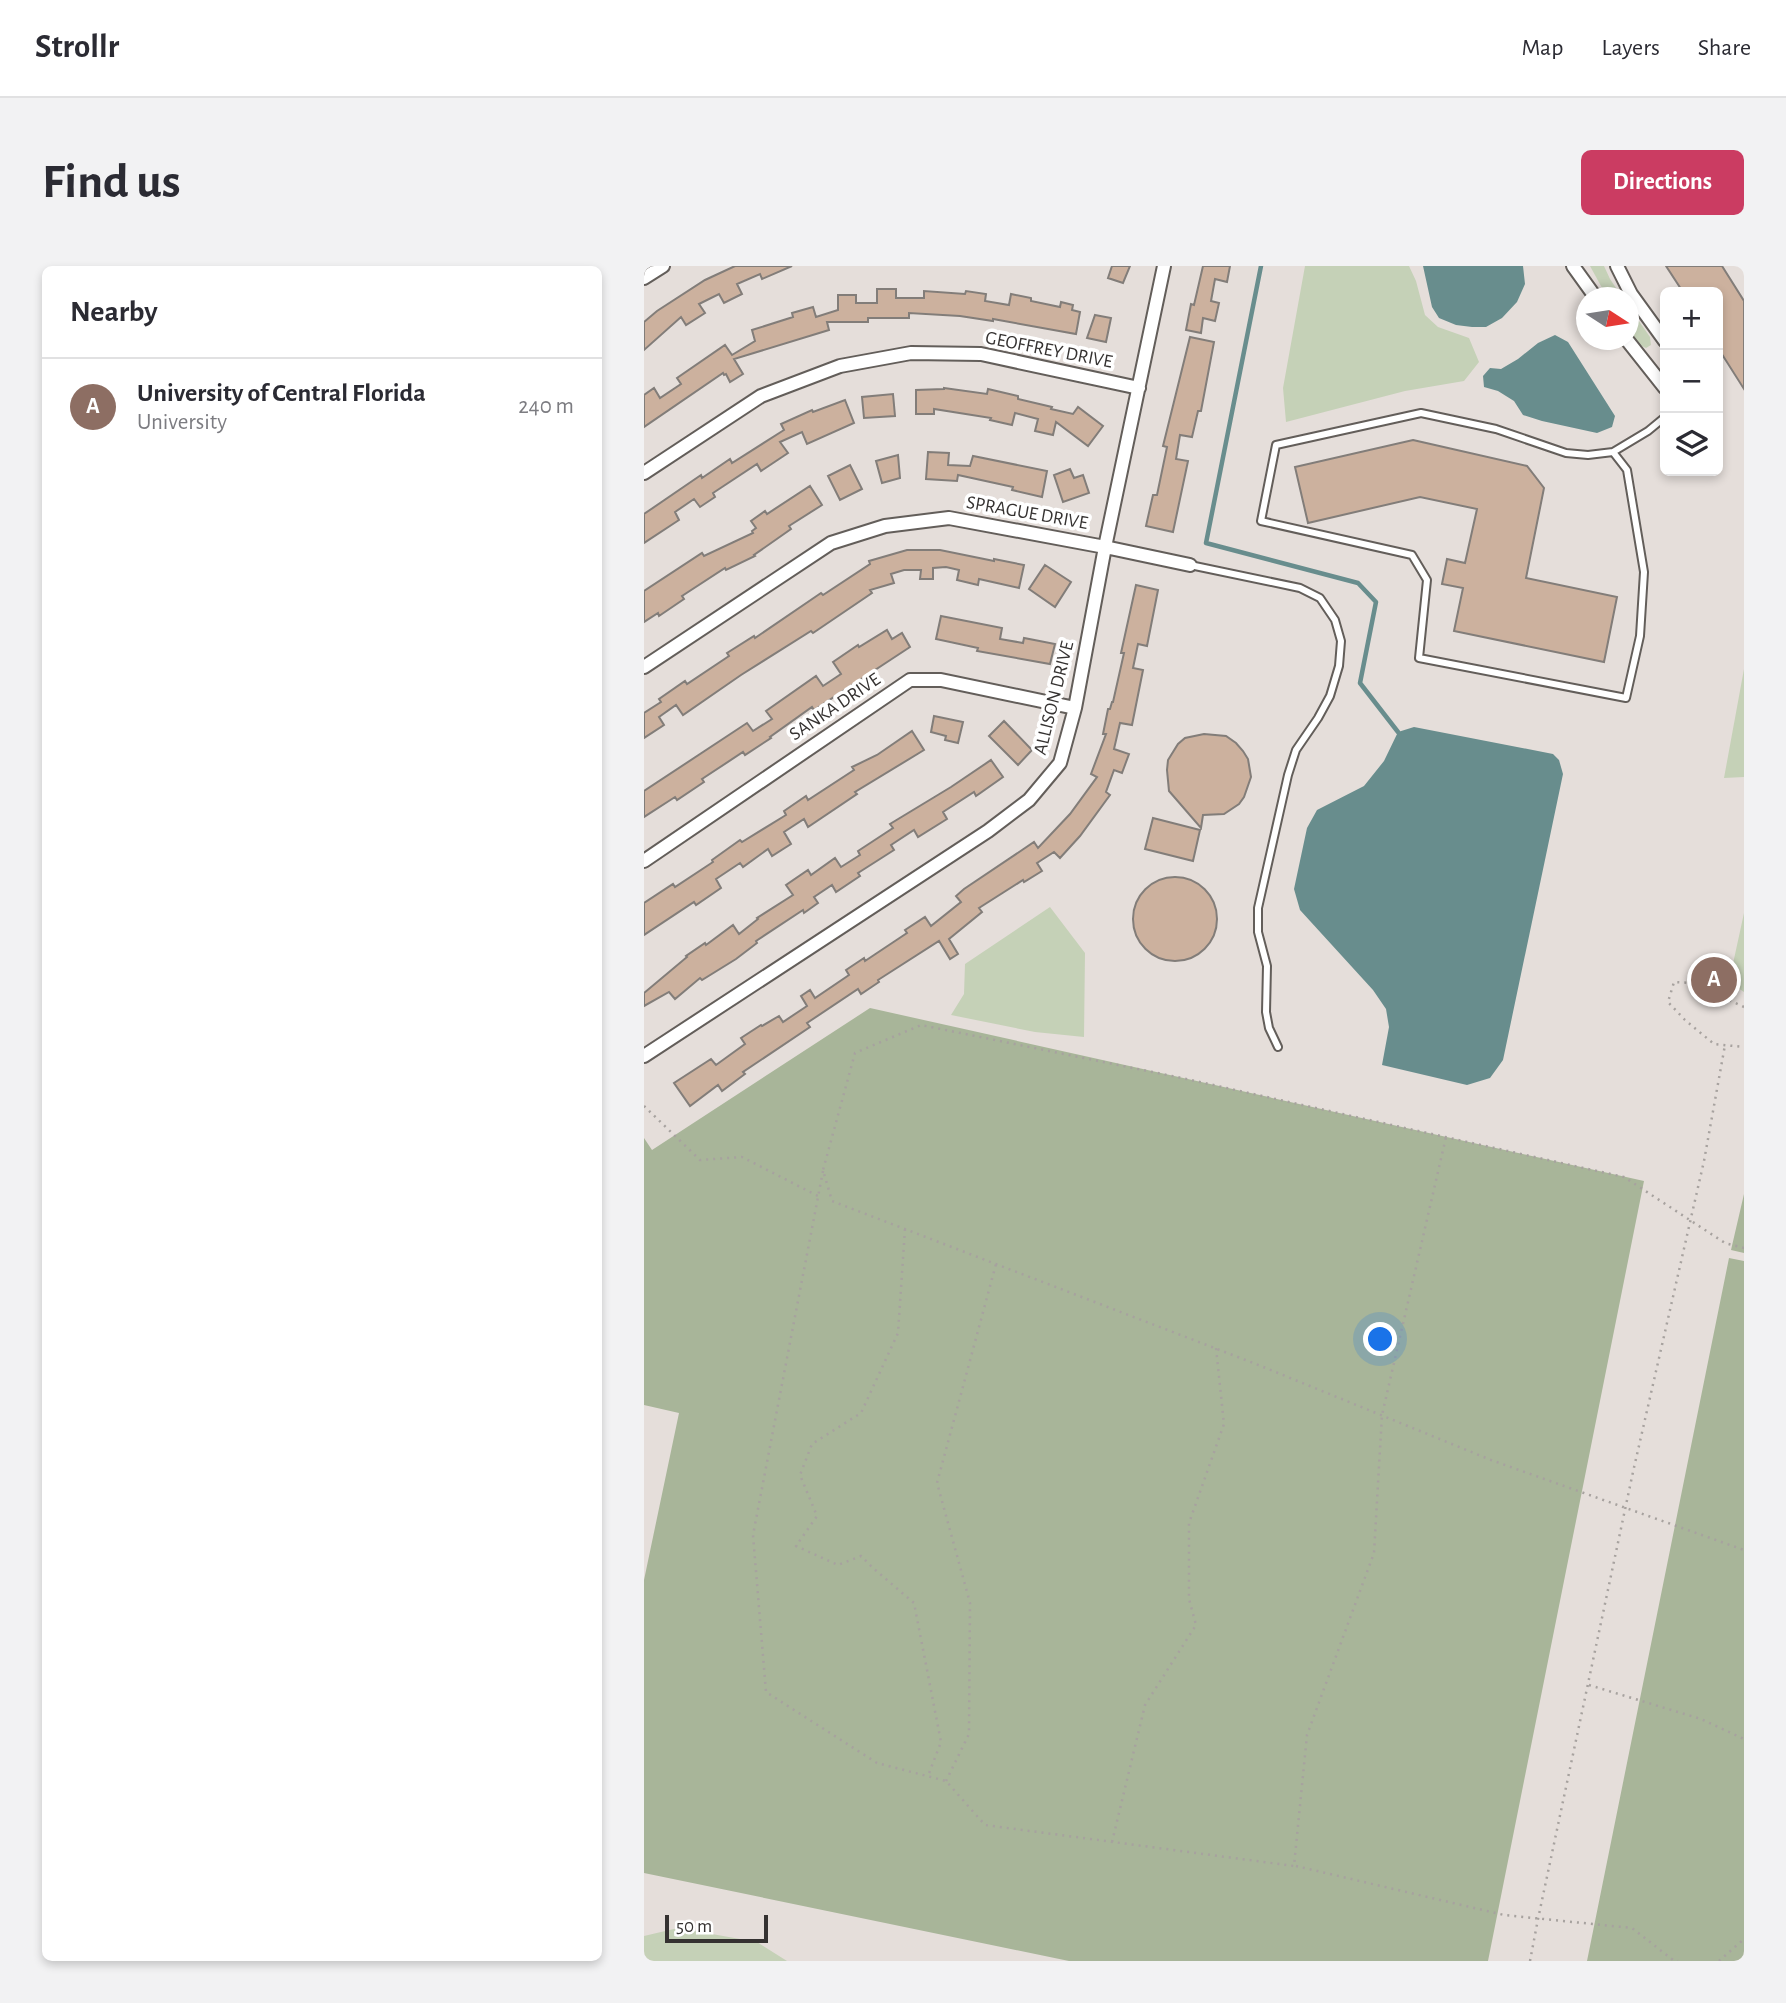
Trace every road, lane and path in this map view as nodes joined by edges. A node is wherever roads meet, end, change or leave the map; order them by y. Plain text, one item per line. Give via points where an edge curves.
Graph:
1 (663, 266) edge
2 (1164, 266) edge
3 (1573, 266) edge
4 (1617, 266) edge
5 (644, 278) edge
6 (1587, 287) edge
7 (1660, 334) edge
8 (1635, 350) edge
9 (1660, 382) edge
10 (1139, 388) junction
11 (1660, 421) edge
12 (1614, 452) junction
13 (644, 473) edge
14 (1105, 547) junction
15 (1190, 565) joint
16 (644, 667) edge
17 (1075, 708) junction
18 (644, 861) edge
19 (1744, 1007) edge
20 (1725, 1045) junction
21 (1278, 1047) dead end
22 (1744, 1047) edge
23 (644, 1056) edge
24 (644, 1106) edge
25 (1446, 1137) junction
26 (823, 1170) junction
27 (818, 1196) junction
28 (1690, 1220) junction
29 (905, 1229) junction
30 (1744, 1248) edge
31 (996, 1264) junction
32 (1216, 1348) junction
33 (1382, 1415) junction
34 (1626, 1508) junction
35 (1744, 1550) edge
36 (1588, 1684) junction
37 (1744, 1739) edge
38 (928, 1776) junction
39 (946, 1781) junction
40 (1112, 1842) junction
41 (1294, 1866) junction
42 (1538, 1919) junction
43 (1744, 1939) edge
44 (1530, 1961) edge
45 (1678, 1961) edge
46 (1719, 1961) edge

1 - 5 street
2 - 10 street, ALLISON DRIVE
3 - 6 street
4 - 7 street
8 - 9 street
10 - 13 street, GEOFFREY DRIVE via 981,354 911,353 840,366 761,396
10 - 14 street, ALLISON DRIVE
11 - 12 lane
12 - 12 lane via 1627,470 1644,572 1640,636 1626,698 1419,658 1427,580 1412,555 1261,521 1276,445 1421,413 1496,429 1566,453
14 - 15 street, SPRAGUE DRIVE
14 - 16 street, SPRAGUE DRIVE via 949,518 885,526 831,544
14 - 17 street, ALLISON DRIVE
15 - 21 lane via 1300,588 1320,598 1335,620 1341,641 1329,696 1296,750 1288,775 1258,908 1258,932 1267,966 1266,1012
17 - 18 street, SANKA DRIVE via 941,680 910,680
17 - 23 street, ALLISON DRIVE via 1060,763 1030,800
19 - 20 path via 1692,983 1674,982 1668,1002 1714,1044
20 - 22 path
20 - 28 path
24 - 27 path via 700,1160 742,1157
25 - 26 path via 1182,1077 921,1025 855,1053
25 - 28 path via 1624,1177
25 - 33 path
26 - 27 path
26 - 29 path via 832,1201
27 - 38 path via 753,1535 766,1692 877,1763
28 - 30 path via 1725,1243
28 - 34 path
29 - 31 path
29 - 38 path via 898,1333 861,1413 812,1444 800,1475 817,1516 796,1546 838,1565 862,1556 914,1603 941,1742
31 - 32 path
31 - 39 path via 937,1483 970,1603 969,1734
32 - 33 path
32 - 40 path via 1224,1424 1189,1523 1189,1599 1196,1625 1145,1705
33 - 34 path
33 - 41 path via 1374,1553 1307,1735
34 - 35 path
34 - 36 path
36 - 37 path via 1701,1719
36 - 42 path
38 - 39 path
39 - 40 path via 985,1825
40 - 41 path
41 - 42 path
42 - 44 path
42 - 45 path via 1632,1928
43 - 46 path

